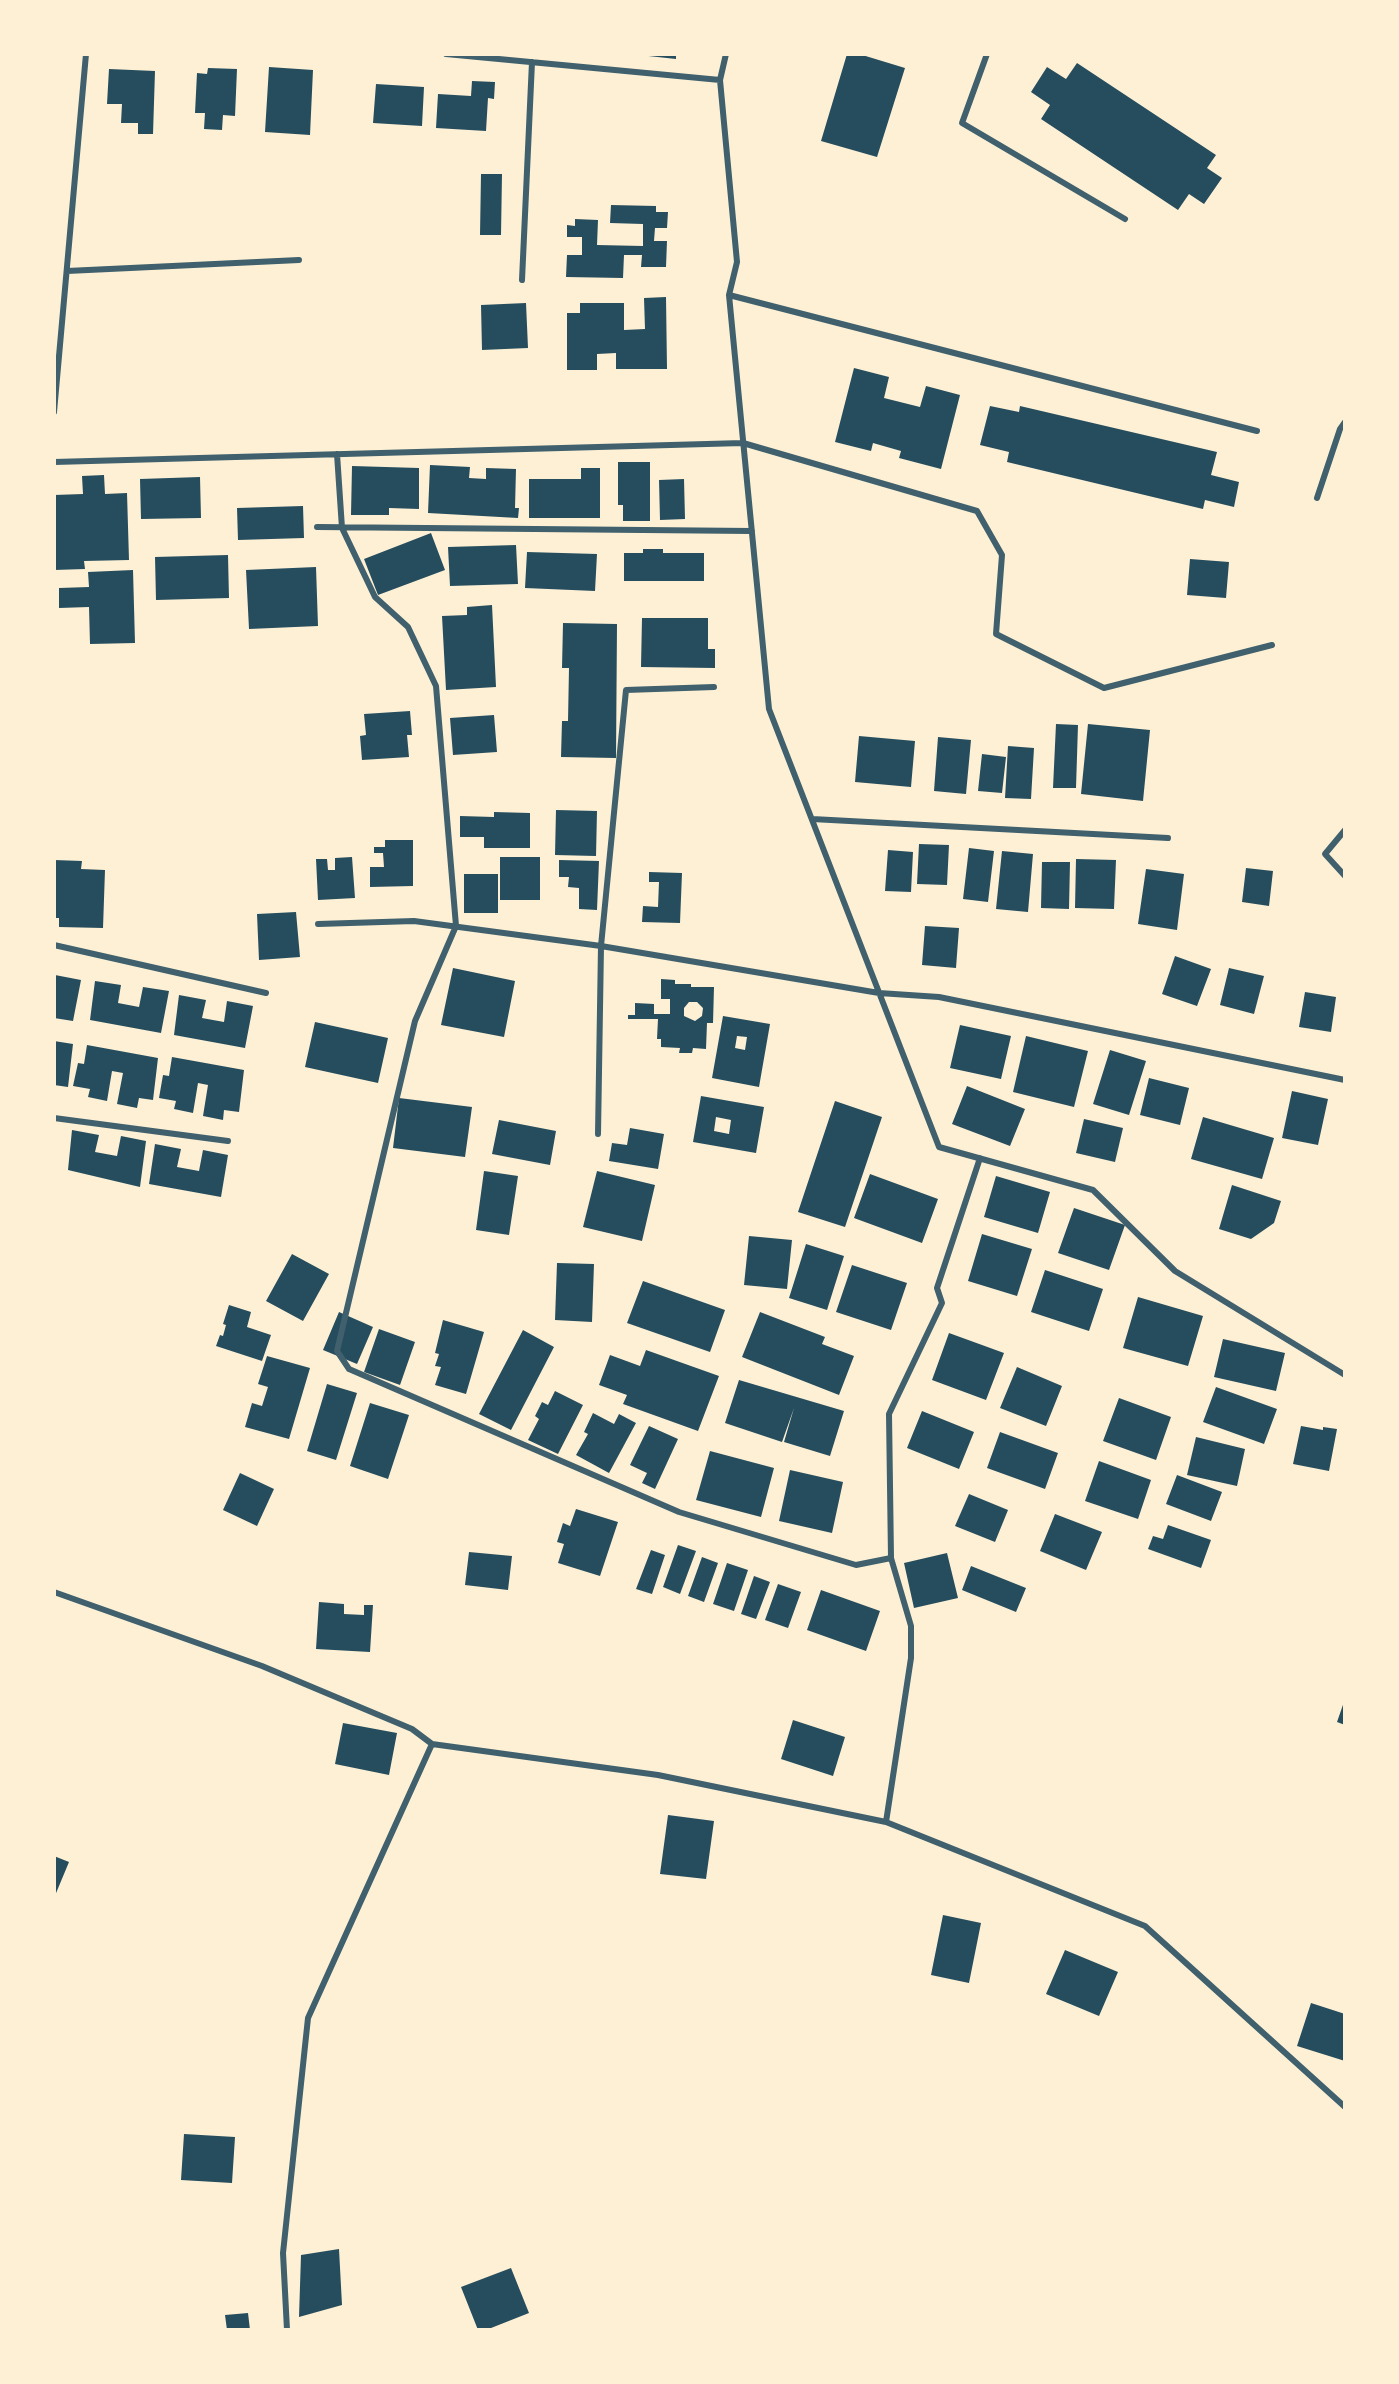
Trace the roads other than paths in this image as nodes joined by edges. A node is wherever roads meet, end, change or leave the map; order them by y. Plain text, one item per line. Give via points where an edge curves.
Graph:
1 (86, 54) edge
2 (446, 54) edge
3 (726, 54) edge
4 (987, 54) edge
5 (532, 62) junction
6 (720, 81) junction
7 (1125, 219) dead end
8 (299, 260) dead end
9 (67, 271) junction
10 (522, 280) dead end
11 (729, 295) junction
12 (54, 412) edge
13 (1345, 422) edge
14 (1257, 431) dead end
15 (743, 443) junction
16 (337, 454) junction
17 (54, 462) edge
18 (1317, 498) dead end
19 (317, 527) dead end
20 (342, 528) junction
21 (752, 531) junction
22 (1272, 645) dead end
23 (714, 687) dead end
24 (812, 819) junction
25 (1345, 830) edge
26 (1168, 838) dead end
27 (1345, 876) edge
28 (318, 924) dead end
29 (456, 926) junction
30 (54, 945) edge
31 (602, 946) junction
32 (266, 993) dead end
33 (879, 993) junction
34 (1345, 1080) edge
35 (54, 1118) edge
36 (598, 1134) dead end
37 (228, 1141) dead end
38 (980, 1158) junction
39 (1345, 1375) edge
40 (891, 1558) junction
41 (54, 1592) edge
42 (432, 1744) junction
43 (886, 1822) junction
44 (1345, 2107) edge
45 (287, 2330) edge

1 - 9 street
2 - 5 street
3 - 6 street
4 - 7 street via 963,123
5 - 6 street
5 - 10 street
6 - 11 street via 737,262
8 - 9 street
9 - 12 street
11 - 14 street
11 - 15 street
13 - 18 street
15 - 16 street
15 - 21 street
15 - 22 street via 977,511 1002,555 996,634 1104,688
16 - 17 street
16 - 20 street
19 - 20 street
20 - 21 street
20 - 29 street via 375,597 408,627 436,686
21 - 24 street via 769,709
23 - 31 street via 626,690
24 - 26 street
24 - 33 street
25 - 27 street via 1325,854
28 - 29 street via 414,921
29 - 31 street
29 - 40 street via 415,1021 337,1351 349,1369 679,1512 856,1565
30 - 32 street
31 - 33 street
31 - 36 street
33 - 34 street via 939,997
33 - 38 street via 939,1147
35 - 37 street
38 - 39 street via 1093,1190 1175,1271
38 - 40 street via 937,1288 942,1303 889,1414
40 - 43 street via 911,1626 911,1658
41 - 42 street via 262,1666 412,1729
42 - 43 street via 658,1775
42 - 45 street via 308,2018 283,2253
43 - 44 street via 1145,1926

